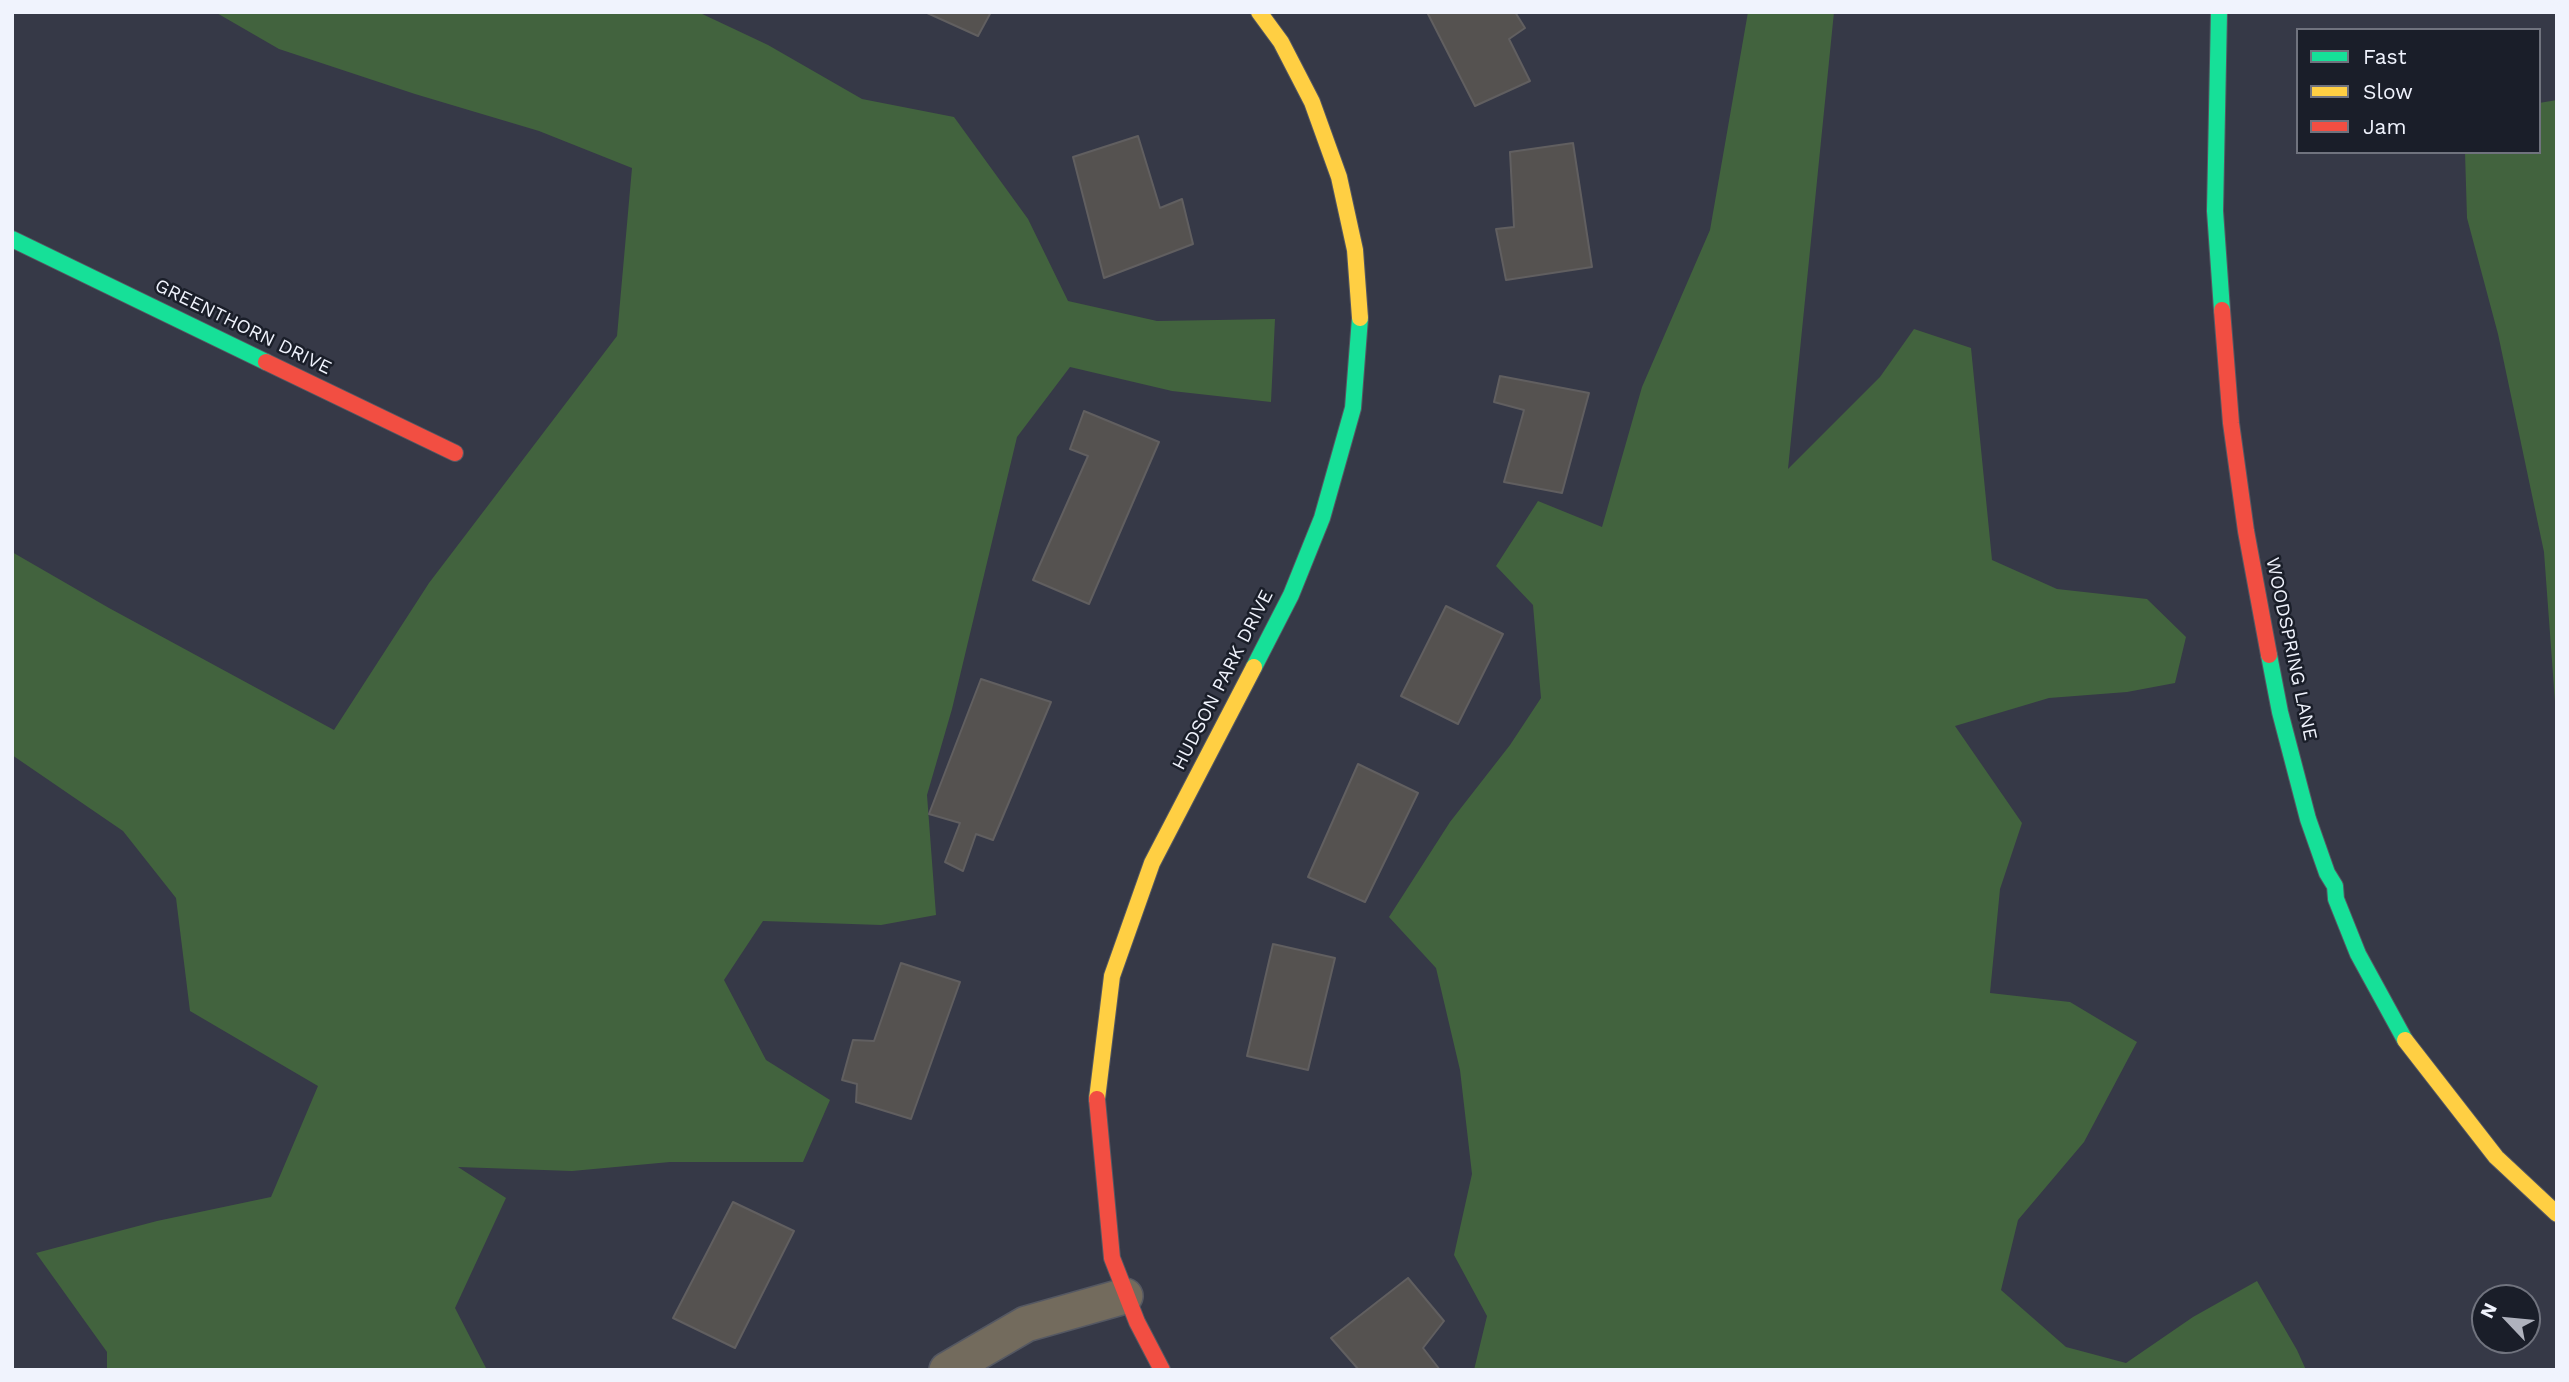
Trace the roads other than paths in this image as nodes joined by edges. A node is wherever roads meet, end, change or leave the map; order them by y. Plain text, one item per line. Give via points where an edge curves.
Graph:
1 (1259, 12) edge
2 (2219, 12) edge
3 (12, 239) edge
4 (455, 453) dead end
5 (2557, 1214) edge
6 (1125, 1296) junction
7 (947, 1370) edge
8 (1162, 1370) edge

1 - 6 street, HUDSON PARK DRIVE via 1281,42 1312,102 1339,177 1355,250 1360,313 1353,408 1322,518 1291,595 1153,863 1112,976 1097,1095 1112,1258
2 - 5 street, WOODSPRING LANE via 2216,211 2231,423 2273,673 2308,819 2358,954 2411,1050 2496,1157
3 - 4 street, GREENTHORN DRIVE
6 - 7 street via 1026,1324
6 - 8 street, HUDSON PARK DRIVE

